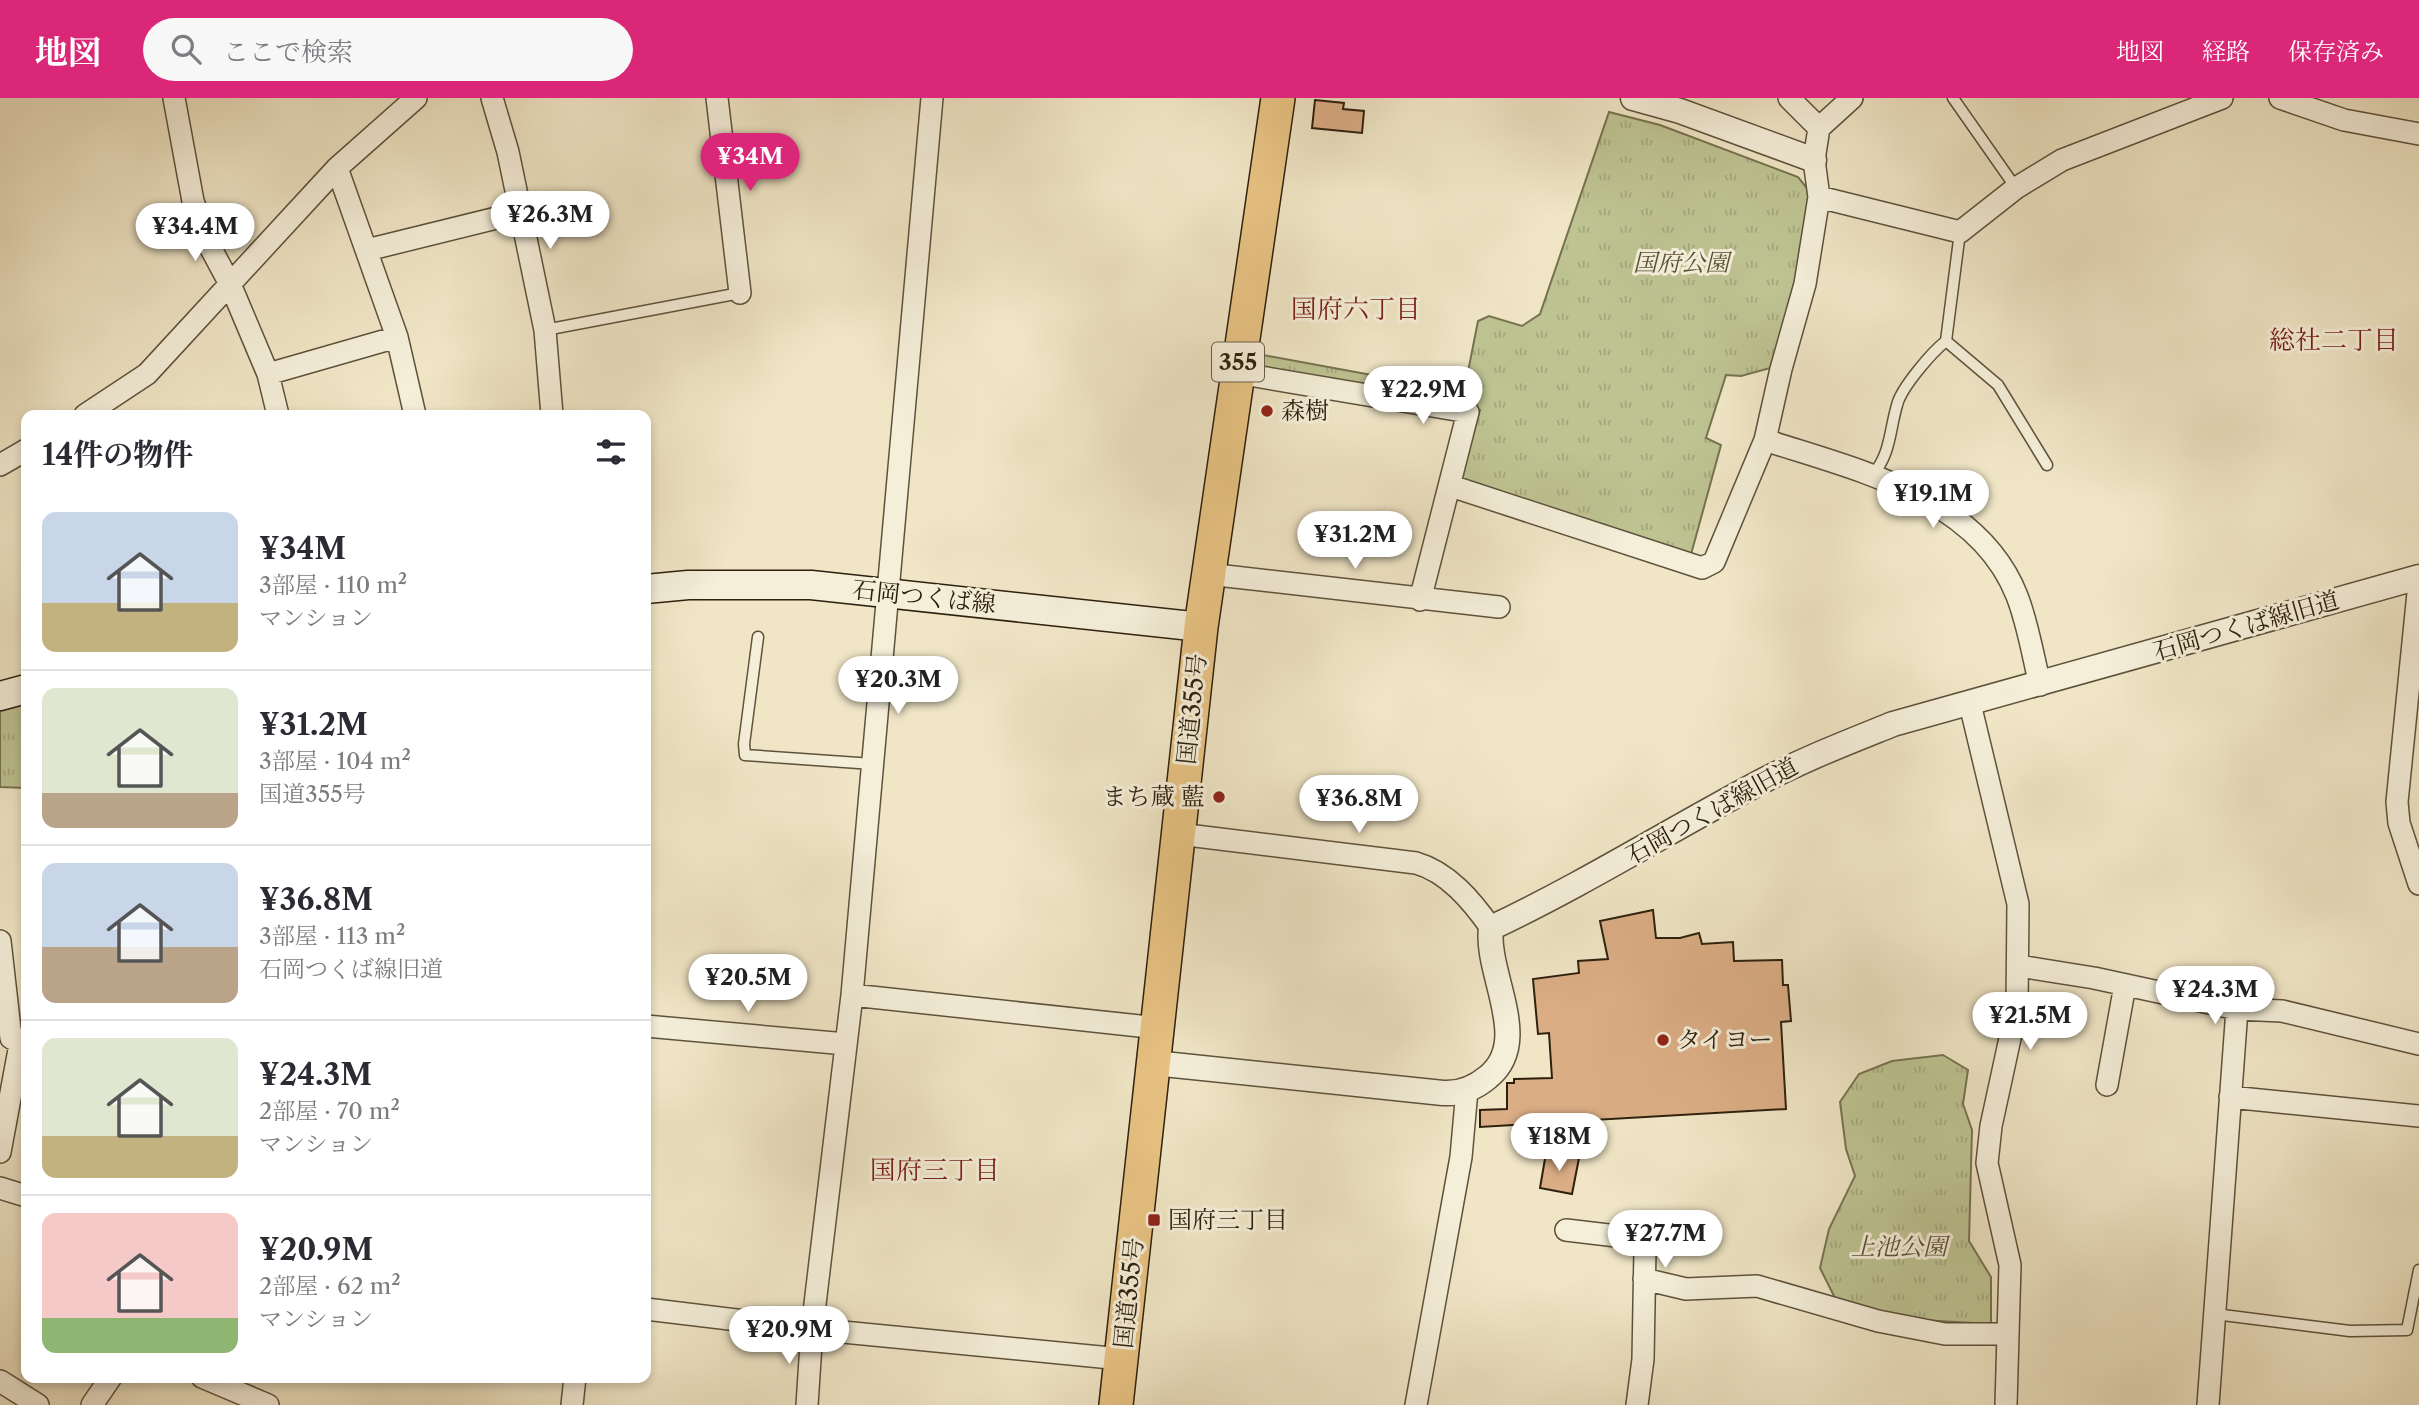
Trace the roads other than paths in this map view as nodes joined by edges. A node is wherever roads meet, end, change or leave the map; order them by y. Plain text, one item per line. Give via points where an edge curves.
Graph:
1 (174, 98) edge
2 (416, 98) edge
3 (492, 98) edge
4 (717, 98) edge
5 (932, 98) edge
6 (1278, 98) edge
7 (1633, 98) edge
8 (1789, 98) edge
9 (1852, 98) edge
10 (1953, 98) edge
11 (2222, 98) edge
12 (2280, 98) edge
13 (1819, 128) junction
14 (2419, 134) edge
15 (1814, 160) junction
16 (337, 168) junction
17 (2016, 188) junction
18 (1819, 197) junction
19 (521, 212) junction
20 (1960, 232) junction
21 (367, 250) junction
22 (230, 284) junction
23 (740, 293) joint
24 (545, 330) junction
25 (397, 337) junction
26 (1946, 341) junction
27 (1237, 373) junction
28 (268, 374) junction
29 (93, 410) edge
30 (277, 410) edge
31 (414, 410) edge
32 (552, 410) edge
33 (1765, 440) junction
34 (21, 453) edge
35 (0, 465) edge
36 (2047, 466) dead end
37 (1872, 475) junction
38 (1451, 486) junction
39 (1208, 574) junction
40 (2419, 577) edge
41 (2419, 583) edge
42 (651, 589) edge
43 (887, 593) junction
44 (1420, 600) junction
45 (1499, 607) dead end
46 (1201, 627) junction
47 (758, 637) dead end
48 (2040, 685) junction
49 (21, 690) edge
50 (0, 696) edge
51 (1970, 704) junction
52 (873, 764) junction
53 (1179, 834) junction
54 (2412, 842) edge
55 (2418, 878) edge
56 (1492, 928) junction
57 (0, 940) edge
58 (2019, 966) junction
59 (2125, 985) junction
60 (852, 995) junction
61 (2237, 1009) junction
62 (651, 1026) edge
63 (1158, 1028) junction
64 (21, 1039) edge
65 (846, 1044) junction
66 (2419, 1044) edge
67 (21, 1053) edge
68 (1154, 1063) junction
69 (2107, 1084) dead end
70 (1467, 1090) junction
71 (2231, 1097) junction
72 (2419, 1116) edge
73 (0, 1152) edge
74 (0, 1188) edge
75 (21, 1194) edge
76 (1566, 1230) dead end
77 (2419, 1270) edge
78 (1644, 1279) junction
79 (651, 1310) edge
80 (2215, 1314) junction
81 (812, 1329) junction
82 (2006, 1334) junction
83 (1121, 1359) junction
84 (0, 1381) edge
85 (107, 1383) edge
86 (216, 1383) edge
87 (574, 1383) edge
88 (38, 1405) edge
89 (92, 1405) edge
90 (268, 1405) edge
91 (572, 1405) edge
92 (807, 1405) edge
93 (1116, 1405) edge
94 (1416, 1405) edge
95 (1637, 1405) edge
96 (2006, 1405) edge
97 (2208, 1405) edge

1 - 22 street via 192,201
2 - 16 street
3 - 19 street
4 - 23 street
5 - 43 street
6 - 27 highway, 国道355号 / 355
7 - 15 street
8 - 13 street
9 - 13 street
10 - 17 lane
11 - 17 street via 2062,160
12 - 14 street via 2344,120
13 - 15 street
15 - 18 street
16 - 21 street
16 - 22 street
17 - 20 street
18 - 20 street
18 - 33 street via 1805,285
19 - 21 street
19 - 24 street
20 - 26 lane
21 - 25 street
22 - 28 street
22 - 29 street via 147,374
23 - 24 lane
24 - 32 street
25 - 28 street
25 - 31 street
26 - 36 lane via 1997,385
26 - 37 lane via 1898,401 1885,460
27 - 38 street via 1468,412
27 - 39 highway, 国道355号 / 355
28 - 30 street
33 - 37 street
33 - 38 street via 1714,562 1706,568
34 - 35 street
37 - 48 street via 1932,504 1992,554 2017,595
38 - 44 street
39 - 44 street
39 - 46 highway, 国道355号 / 355
40 - 48 street, 石岡つくば線旧道
41 - 54 street via 2397,802
42 - 43 main road, 石岡つくば線 via 752,583
43 - 46 main road, 石岡つくば線
43 - 52 street
44 - 45 street
46 - 53 highway, 国道355号 / 355
47 - 52 lane via 745,755
48 - 51 street, 石岡つくば線旧道
49 - 50 main road
51 - 56 street, 石岡つくば線旧道 via 1893,724 1821,753
51 - 58 street via 2013,877
52 - 60 street
53 - 56 street via 1433,868 1474,903
53 - 63 highway, 国道355号 / 355
54 - 55 street
56 - 70 street via 1489,941 1504,1007 1507,1046 1498,1068
57 - 64 street via 11,1038
58 - 59 street
58 - 82 street via 2017,1006 1987,1163 2010,1265
59 - 61 street
59 - 69 street
60 - 63 street
60 - 65 street
61 - 66 street via 2283,1011
61 - 71 street
62 - 65 street
63 - 68 highway, 国道355号 / 355
65 - 81 street
67 - 73 street
68 - 70 street via 1443,1093
68 - 83 highway, 国道355号 / 355
70 - 94 street via 1461,1157
71 - 72 street
71 - 80 street
74 - 75 street
76 - 78 street via 1642,1239
77 - 80 lane via 2407,1330 2350,1331
78 - 82 street via 1686,1289 1757,1286 1891,1324 1945,1334
78 - 95 street
79 - 81 street
80 - 97 street
81 - 83 street
81 - 92 street
82 - 96 street
83 - 93 highway, 国道355号 / 355
84 - 88 street
85 - 89 street
86 - 90 street
87 - 91 street

